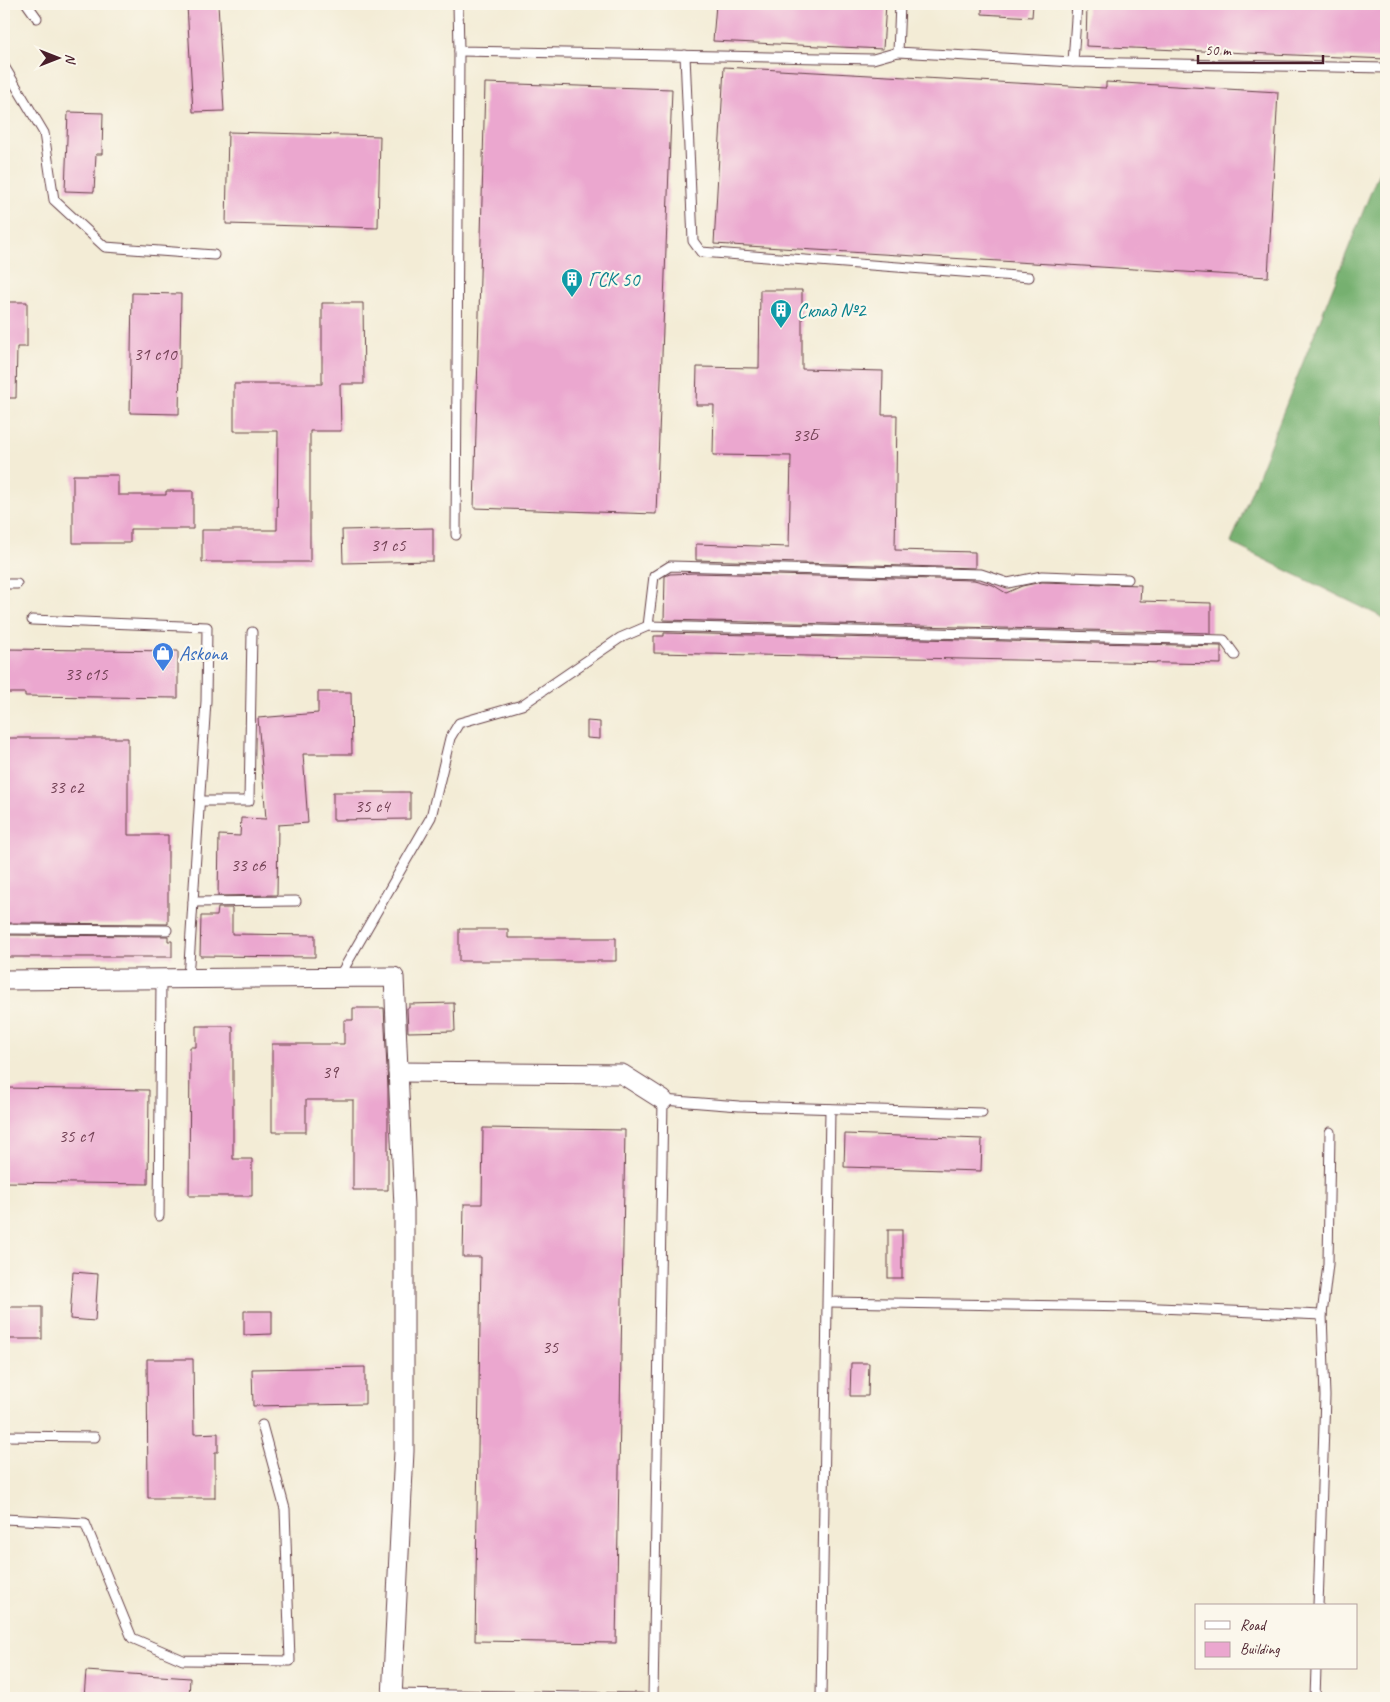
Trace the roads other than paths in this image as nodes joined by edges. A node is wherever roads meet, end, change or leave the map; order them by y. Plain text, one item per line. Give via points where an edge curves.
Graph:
1 (27, 4) edge
2 (458, 4) edge
3 (900, 4) edge
4 (1077, 4) edge
5 (37, 18) dead end
6 (459, 51) junction
7 (898, 52) junction
8 (685, 55) junction
9 (1073, 62) junction
10 (4, 66) edge
11 (1386, 68) edge
12 (214, 255) dead end
13 (1030, 277) dead end
14 (456, 535) dead end
15 (1128, 579) dead end
16 (4, 584) edge
17 (17, 584) dead end
18 (32, 620) dead end
19 (648, 626) junction
20 (252, 632) dead end
21 (1235, 655) dead end
22 (200, 801) junction
23 (194, 902) junction
24 (296, 902) dead end
25 (4, 929) edge
26 (167, 930) dead end
27 (339, 977) junction
28 (4, 980) edge
29 (161, 980) junction
30 (188, 980) junction
31 (398, 1072) junction
32 (663, 1100) junction
33 (830, 1109) junction
34 (982, 1113) dead end
35 (1330, 1132) dead end
36 (159, 1216) dead end
37 (829, 1302) junction
38 (1322, 1315) junction
39 (262, 1425) dead end
40 (4, 1436) edge
41 (95, 1437) dead end
42 (4, 1519) edge
43 (1318, 1604) edge
44 (1316, 1670) edge
45 (392, 1696) edge
46 (642, 1698) edge
47 (653, 1698) edge
48 (822, 1698) edge
49 (1316, 1698) edge

1 - 5 lane
2 - 6 lane
3 - 7 lane
4 - 9 lane
6 - 8 lane
6 - 14 lane
7 - 8 lane via 874,59
7 - 9 lane
8 - 13 lane via 693,241 701,252
9 - 11 lane
10 - 12 lane via 44,133 54,200 105,247
15 - 19 lane via 1042,576 1008,583 981,574 670,566 654,576
16 - 17 lane
18 - 22 lane via 207,627
19 - 21 lane via 1224,640
19 - 27 lane via 620,638 522,705 459,723 450,738 431,817
20 - 22 lane via 249,801
22 - 23 lane
23 - 24 lane
23 - 30 lane
25 - 26 lane
27 - 30 street
27 - 31 street via 394,976
28 - 29 street
29 - 30 street
29 - 36 lane
31 - 32 street via 622,1074
31 - 45 street via 404,1207 404,1451
32 - 33 lane
32 - 47 lane
33 - 34 lane
33 - 37 lane
35 - 38 lane via 1328,1264
37 - 38 lane via 1135,1307
37 - 48 lane
38 - 43 lane via 1324,1396
39 - 42 lane via 285,1509 290,1661 183,1660 132,1638 85,1523
40 - 41 lane
44 - 49 lane
45 - 46 lane

